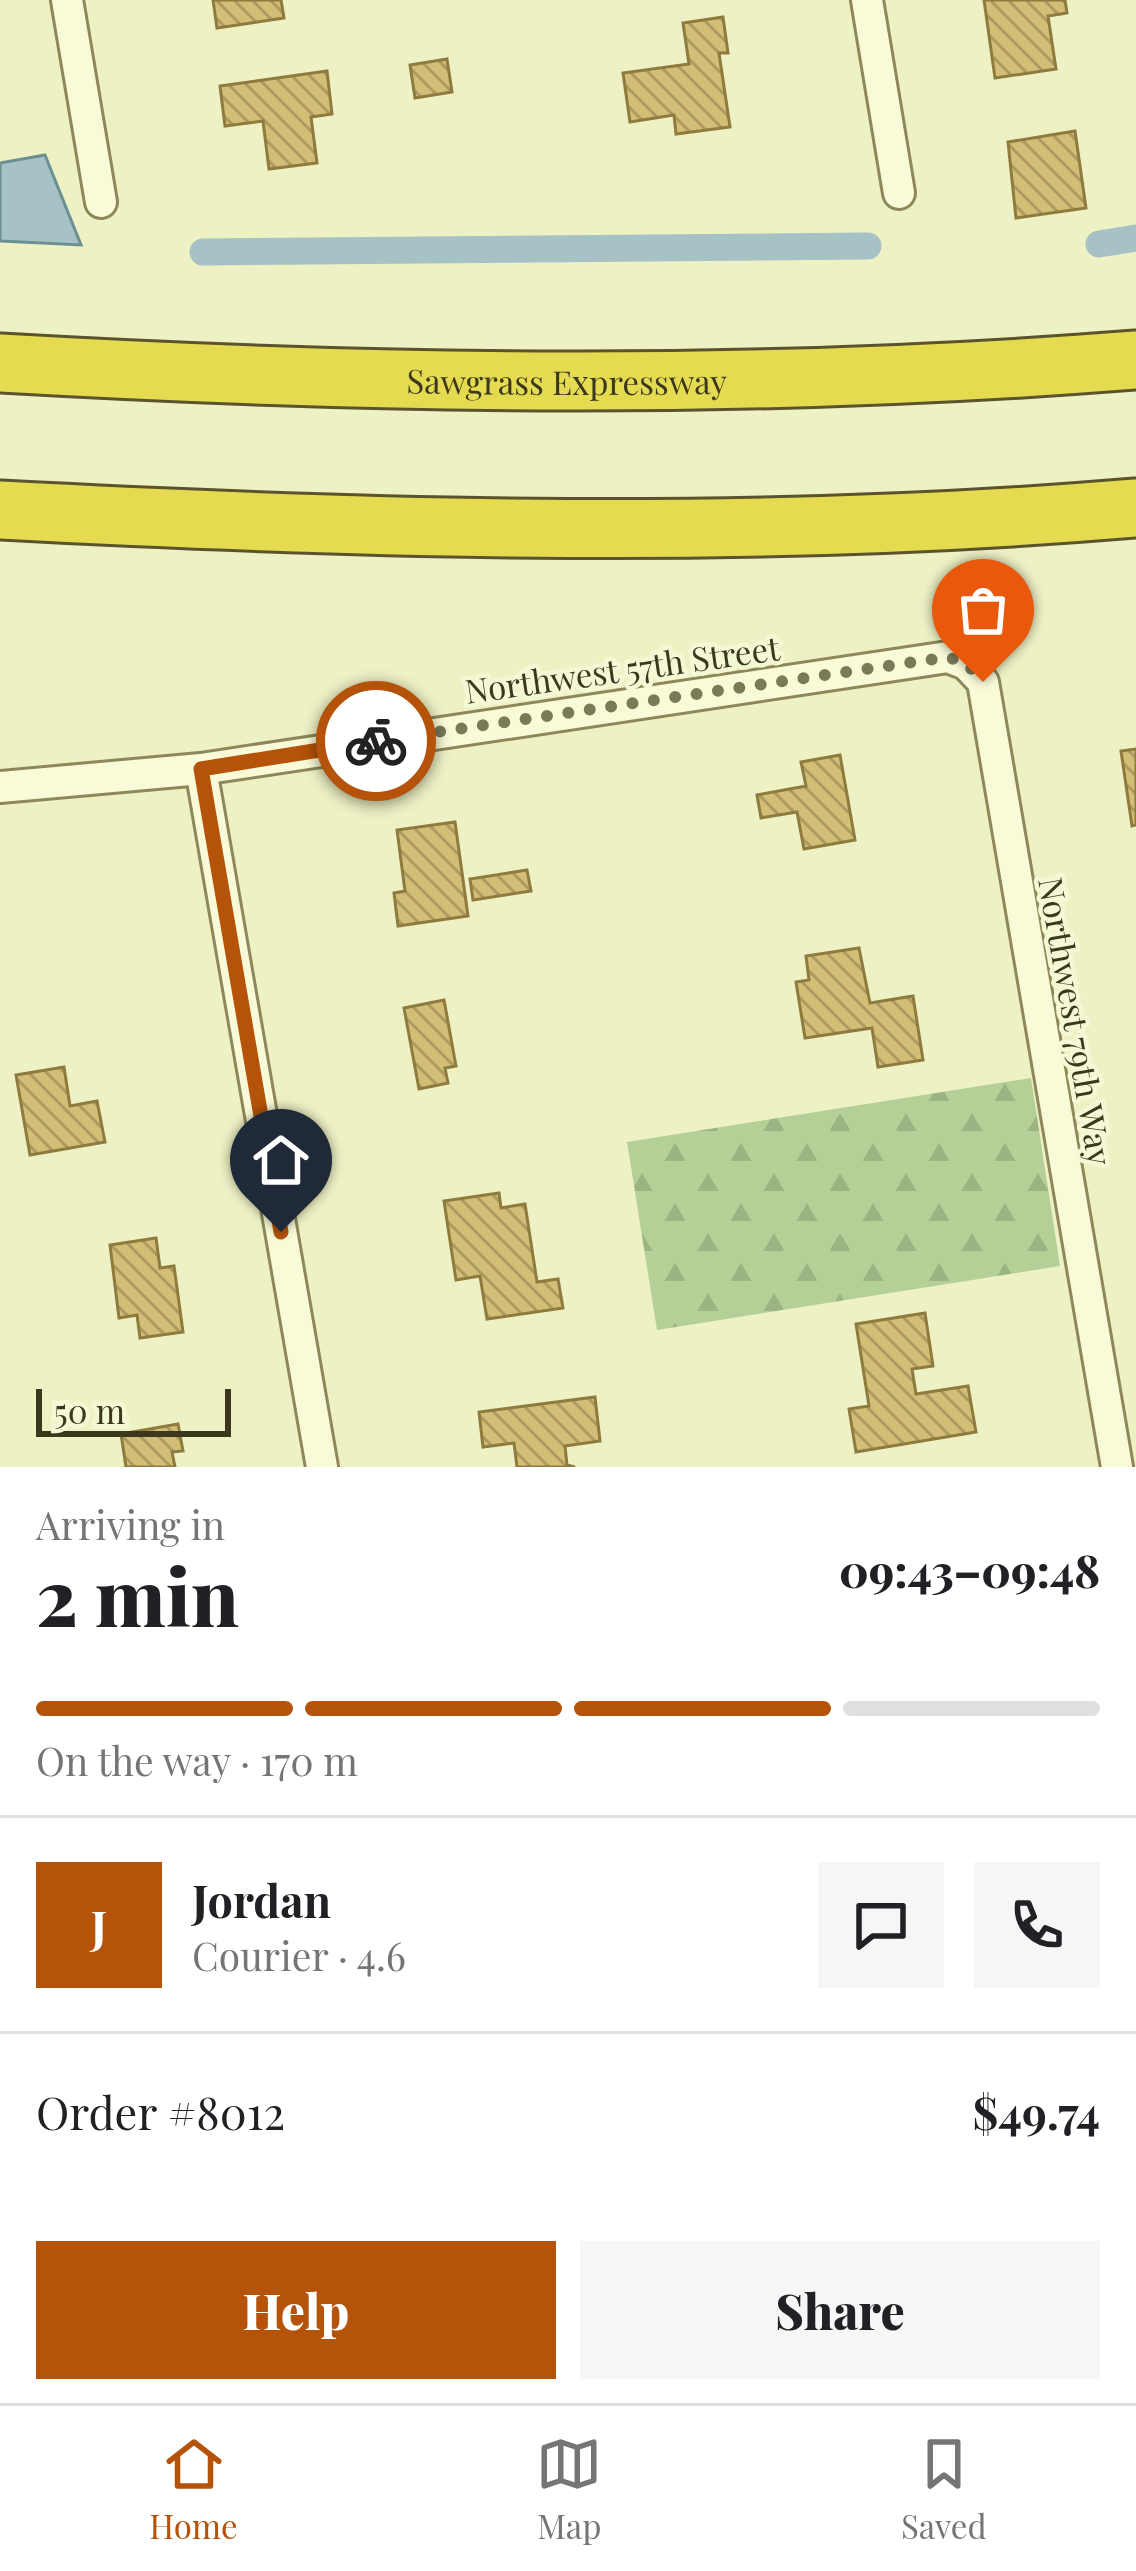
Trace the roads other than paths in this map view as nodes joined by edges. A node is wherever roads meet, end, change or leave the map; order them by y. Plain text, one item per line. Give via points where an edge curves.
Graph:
1 (68, 0) edge
2 (867, 0) edge
3 (899, 194) dead end
4 (101, 202) dead end
5 (1136, 360) edge
6 (0, 363) edge
7 (1136, 508) edge
8 (0, 510) edge
9 (967, 664) joint
10 (201, 769) junction
11 (0, 787) edge
12 (322, 1467) edge
13 (1117, 1467) edge

1 - 4 street
2 - 3 street
5 - 6 highway, Sawgrass Expressway via 613,385
7 - 8 highway via 563,532
9 - 10 street, Northwest 57th Street via 948,657
9 - 13 street, Northwest 79th Way via 983,682
10 - 11 street, Northwest 57th Street
10 - 12 street

